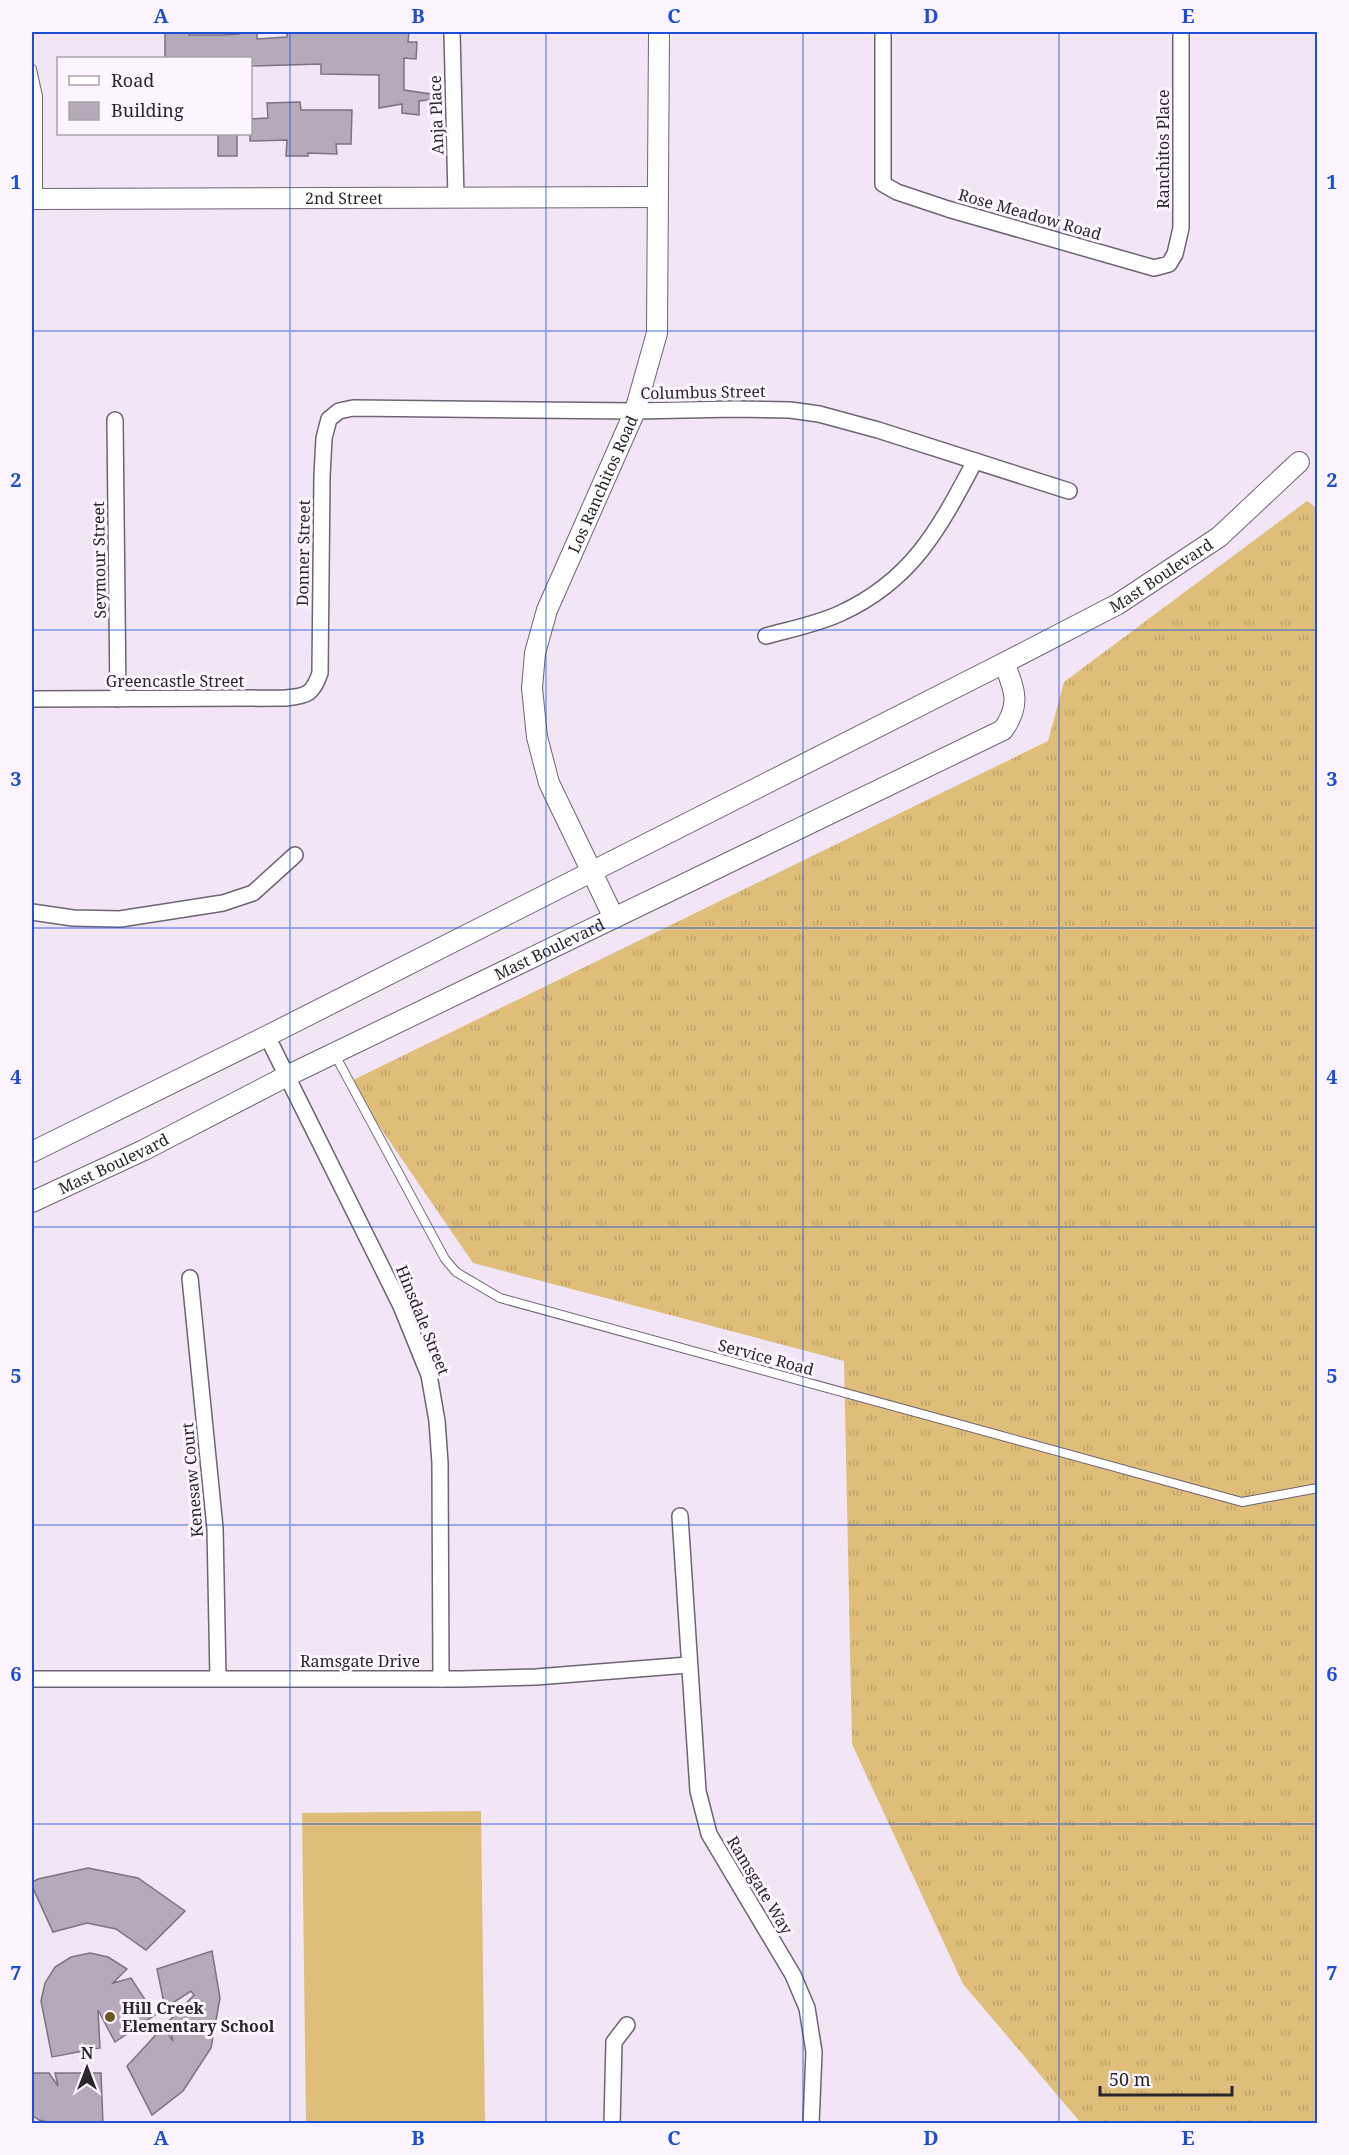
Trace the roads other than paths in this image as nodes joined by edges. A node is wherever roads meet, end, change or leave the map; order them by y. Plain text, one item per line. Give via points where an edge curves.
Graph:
1 (452, 32) edge
2 (659, 32) edge
3 (884, 32) edge
4 (1181, 32) edge
5 (32, 69) edge
6 (658, 197) junction
7 (456, 198) junction
8 (35, 199) edge
9 (1169, 264) joint
10 (634, 411) junction
11 (329, 419) joint
12 (115, 420) dead end
13 (975, 461) junction
14 (1299, 462) dead end
15 (1070, 491) dead end
16 (766, 636) dead end
17 (1004, 663) junction
18 (315, 687) joint
19 (32, 699) edge
20 (118, 699) junction
21 (295, 855) dead end
22 (592, 872) junction
23 (32, 912) edge
24 (615, 918) junction
25 (267, 1036) junction
26 (334, 1053) junction
27 (287, 1076) junction
28 (32, 1152) edge
29 (32, 1202) edge
30 (190, 1278) dead end
31 (1317, 1488) edge
32 (681, 1516) dead end
33 (688, 1665) junction
34 (32, 1678) edge
35 (218, 1678) junction
36 (441, 1679) junction
37 (627, 2025) dead end
38 (612, 2124) edge
39 (811, 2124) edge

1 - 7 street, Anja Place
2 - 6 street, Los Ranchitos Road
3 - 9 street, Rose Meadow Road via 884,184 948,209 1154,268
4 - 9 street, Ranchitos Place via 1181,228
5 - 8 lane via 38,96
6 - 7 street, 2nd Street
6 - 10 street, Los Ranchitos Road via 657,333
7 - 8 street, 2nd Street
10 - 11 street, Columbus Street via 353,408 339,411
10 - 13 street, Columbus Street via 735,409 819,414
10 - 22 street, Los Ranchitos Road via 548,610 534,658 533,713 543,763
11 - 18 street, Donner Street via 322,476 320,673
12 - 20 street, Seymour Street
13 - 15 street, Columbus Street
13 - 16 street via 933,537 895,578 840,613
14 - 17 street, Mast Boulevard via 1219,537 1118,604
17 - 22 street, Mast Boulevard
17 - 24 street, Mast Boulevard via 1014,687 1014,715 1003,730
18 - 20 street, Greencastle Street via 303,696 286,698
19 - 20 street, Greencastle Street
21 - 23 street via 253,892 223,903 120,919
22 - 24 street, Los Ranchitos Road
22 - 25 street, Mast Boulevard
24 - 26 street, Mast Boulevard
25 - 27 street, Hinsdale Street
25 - 28 street, Mast Boulevard
26 - 27 street, Mast Boulevard
26 - 31 lane, Service Road via 445,1259 456,1272 500,1298 1242,1502
27 - 29 street, Mast Boulevard
27 - 36 street, Hinsdale Street via 401,1306 429,1375 440,1463
30 - 35 street, Kenesaw Court via 215,1528
32 - 33 street, Ramsgate Way
33 - 36 street, Ramsgate Drive via 536,1677
33 - 39 street, Ramsgate Way via 698,1791 709,1834 793,1975 807,2008 814,2052
34 - 35 street, Ramsgate Drive
35 - 36 street, Ramsgate Drive
37 - 38 street via 614,2042

